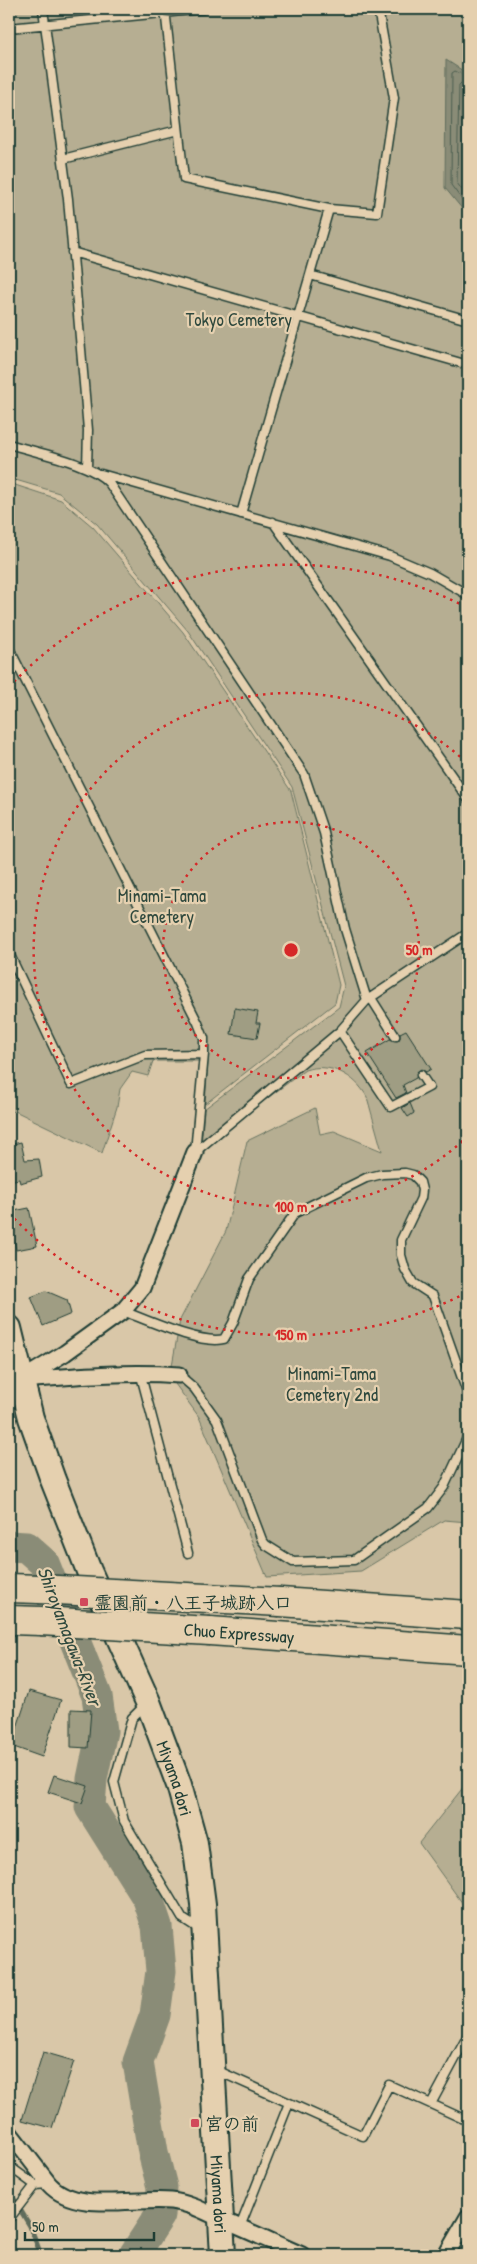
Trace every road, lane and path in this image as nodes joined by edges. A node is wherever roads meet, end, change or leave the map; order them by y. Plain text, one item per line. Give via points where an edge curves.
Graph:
1 (43, 9) edge
2 (203, 9) edge
3 (378, 9) edge
4 (165, 11) edge
5 (45, 24) junction
6 (9, 28) edge
7 (178, 130) junction
8 (63, 159) junction
9 (329, 209) junction
10 (72, 252) junction
11 (310, 275) junction
12 (299, 316) junction
13 (468, 320) edge
14 (468, 365) edge
15 (9, 444) edge
16 (87, 468) junction
17 (101, 474) junction
18 (241, 514) junction
19 (273, 522) junction
20 (468, 594) edge
21 (9, 648) edge
22 (468, 799) edge
23 (468, 932) edge
24 (9, 953) edge
25 (369, 999) junction
26 (340, 1031) junction
27 (395, 1036) dead end
28 (204, 1054) junction
29 (421, 1075) dead end
30 (196, 1152) junction
31 (123, 1311) junction
32 (9, 1328) edge
33 (140, 1372) junction
34 (179, 1375) joint
35 (15, 1382) edge
36 (468, 1395) edge
37 (468, 1436) edge
38 (188, 1554) dead end
39 (9, 1588) edge
40 (468, 1615) edge
41 (9, 1620) edge
42 (468, 1650) edge
43 (148, 1702) junction
44 (205, 1933) junction
45 (468, 2035) edge
46 (213, 2069) junction
47 (289, 2103) junction
48 (431, 2104) junction
49 (468, 2121) edge
50 (9, 2132) edge
51 (9, 2166) edge
52 (42, 2185) junction
53 (468, 2217) edge
54 (9, 2218) edge
55 (231, 2223) junction
56 (223, 2255) edge
57 (302, 2255) edge
58 (446, 2255) edge

1 - 5 lane
2 - 4 lane
3 - 9 lane via 394,98 377,213
4 - 5 lane
4 - 7 lane
5 - 6 lane
5 - 8 lane
7 - 8 lane
7 - 9 lane via 184,179
8 - 10 lane
9 - 11 lane
10 - 12 lane
10 - 16 lane via 88,430
11 - 12 lane
11 - 13 lane
12 - 14 lane
12 - 18 lane
15 - 16 lane
16 - 17 lane
17 - 18 lane
17 - 25 lane via 124,503 304,774 324,833 344,929
18 - 19 lane
19 - 20 lane via 390,556
19 - 22 lane
21 - 28 lane via 198,1023 204,1038
23 - 25 lane
24 - 28 lane via 71,1084 145,1055
25 - 26 lane
25 - 27 lane
26 - 29 lane via 391,1107 429,1087
26 - 30 lane
28 - 30 lane
30 - 31 street via 142,1288
31 - 35 street via 65,1353
31 - 36 lane via 197,1337 214,1341 224,1339 249,1279 295,1213 366,1178 405,1173 416,1179 422,1190 401,1240 400,1255 413,1283 433,1296
32 - 35 main road, Miyama dori
33 - 34 street
33 - 35 street
33 - 38 lane
34 - 37 lane via 194,1388 217,1420 262,1540 293,1562 354,1560 413,1519 440,1494
35 - 43 main road, Miyama dori via 32,1418 90,1571
39 - 40 highway, Chuo Expressway, bridge
41 - 42 highway, Chuo Expressway, bridge
43 - 44 main road, Miyama dori via 188,1814 200,1874
43 - 44 lane via 132,1718 114,1782 124,1821 182,1918
44 - 46 main road, Miyama dori
45 - 48 lane
46 - 47 lane
46 - 55 main road, Miyama dori
47 - 48 lane via 363,2136 389,2085
47 - 55 lane
48 - 49 lane
50 - 52 street
51 - 52 lane
52 - 54 lane
52 - 55 street via 82,2201 172,2201 198,2208
53 - 58 street
55 - 56 main road, Miyama dori
55 - 57 street

